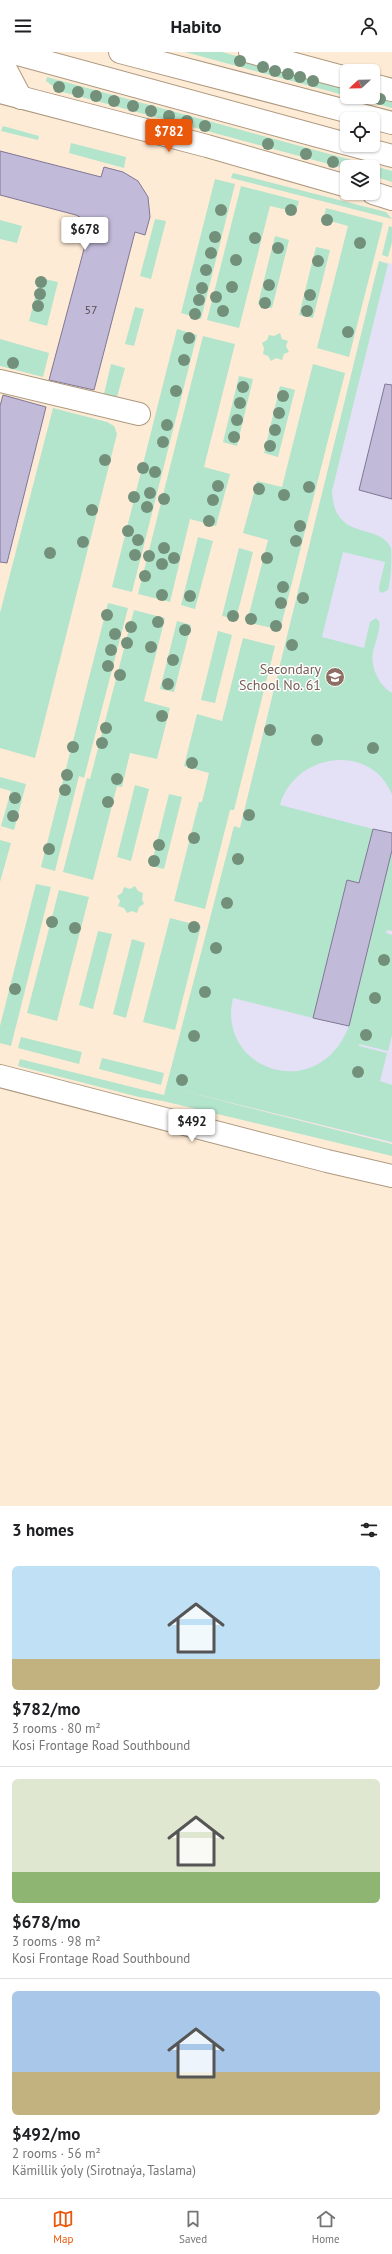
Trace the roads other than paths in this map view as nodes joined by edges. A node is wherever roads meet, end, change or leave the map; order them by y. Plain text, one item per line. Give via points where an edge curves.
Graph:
1 (10, 52) edge
2 (120, 52) edge
3 (250, 52) edge
4 (0, 58) edge
5 (340, 76) edge
6 (380, 87) edge
7 (392, 90) edge
8 (0, 92) edge
9 (21, 98) junction
10 (392, 122) edge
11 (340, 142) edge
12 (377, 152) edge
13 (392, 156) edge
14 (340, 184) edge
15 (380, 195) edge
16 (392, 199) edge
17 (0, 381) edge
18 (139, 414) dead end
19 (0, 1076) edge
20 (392, 1176) edge

1 - 11 street
2 - 10 street
3 - 5 street
4 - 9 street
6 - 7 street
8 - 9 street
9 - 14 street via 208,146
12 - 13 street
15 - 16 street
17 - 18 street
19 - 20 street

